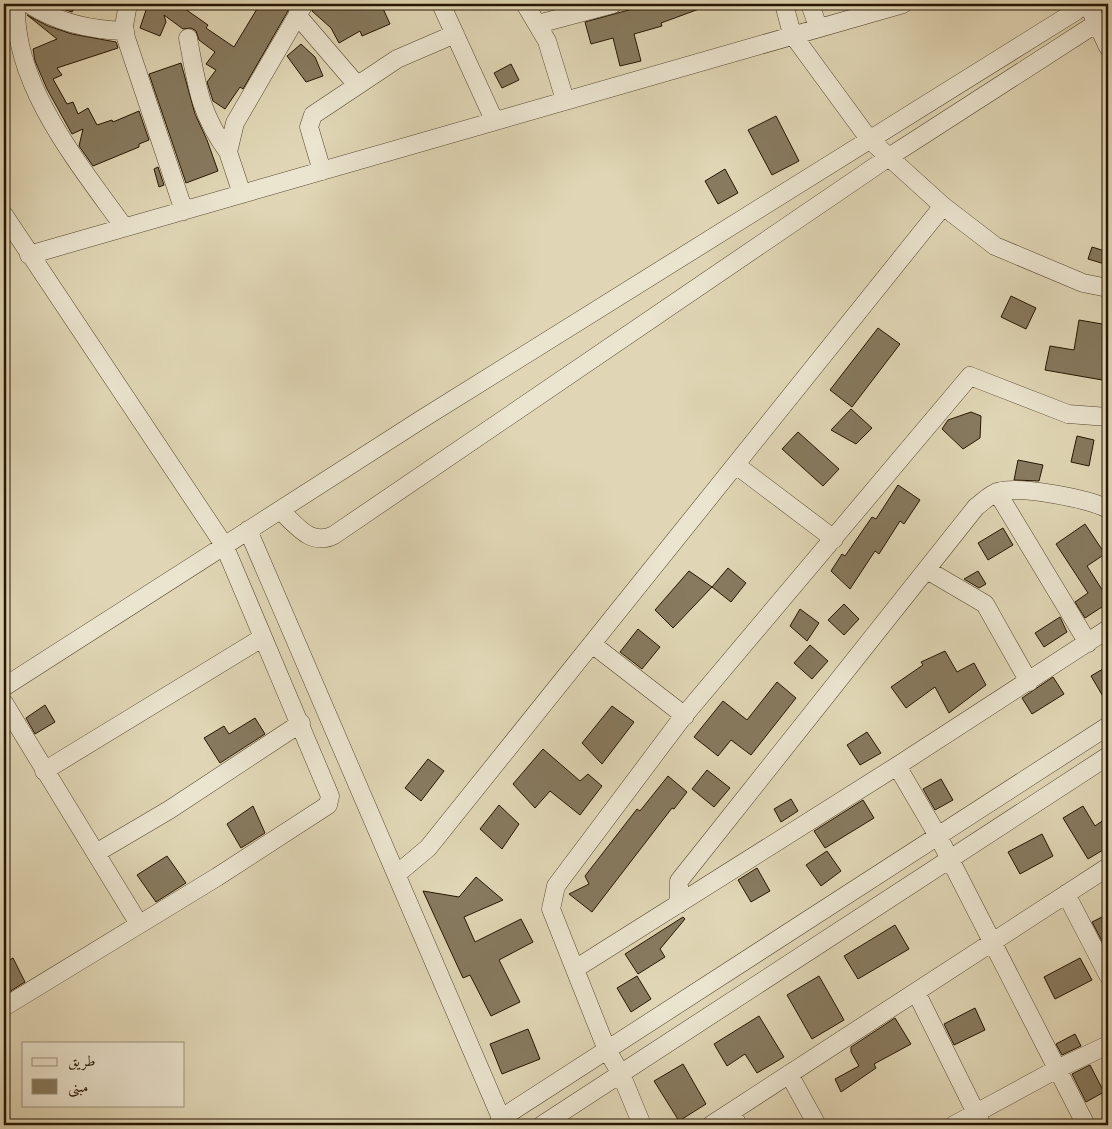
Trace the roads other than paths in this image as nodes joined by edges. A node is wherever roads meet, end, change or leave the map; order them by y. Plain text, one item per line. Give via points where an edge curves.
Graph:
1 (16, 4) edge
2 (29, 4) edge
3 (128, 4) edge
4 (441, 4) edge
5 (525, 4) edge
6 (613, 4) edge
7 (784, 4) edge
8 (810, 4) edge
9 (903, 4) edge
10 (1086, 4) edge
11 (300, 9) edge
12 (1097, 23) junction
13 (538, 24) junction
14 (9, 27) edge
15 (818, 27) junction
16 (125, 31) junction
17 (455, 34) junction
18 (792, 34) junction
19 (188, 38) dead end
20 (1108, 46) edge
21 (357, 85) junction
22 (565, 100) junction
23 (494, 120) junction
24 (869, 138) junction
25 (228, 152) junction
26 (889, 157) junction
27 (322, 171) junction
28 (242, 194) junction
29 (943, 206) junction
30 (184, 210) junction
31 (4, 215) edge
32 (124, 228) junction
33 (30, 255) junction
34 (1108, 288) edge
35 (1108, 418) edge
36 (736, 465) junction
37 (997, 492) junction
38 (1108, 509) edge
39 (280, 510) junction
40 (248, 530) junction
41 (834, 539) junction
42 (224, 546) junction
43 (927, 570) junction
44 (1108, 629) edge
45 (262, 638) junction
46 (1088, 643) junction
47 (592, 644) junction
48 (1029, 682) junction
49 (4, 687) edge
50 (4, 703) edge
51 (684, 716) junction
52 (301, 723) junction
53 (1108, 726) edge
54 (1108, 756) edge
55 (897, 766) junction
56 (44, 771) junction
57 (938, 836) junction
58 (96, 853) junction
59 (950, 859) junction
60 (1108, 867) edge
61 (397, 874) junction
62 (1066, 894) junction
63 (679, 904) junction
64 (139, 924) junction
65 (992, 943) junction
66 (575, 969) junction
67 (1108, 975) edge
68 (916, 992) junction
69 (4, 1007) edge
70 (1108, 1045) edge
71 (607, 1050) junction
72 (1057, 1069) junction
73 (621, 1074) junction
74 (789, 1074) junction
75 (735, 1118) edge
76 (979, 1119) edge
77 (502, 1122) edge
78 (542, 1125) edge
79 (642, 1125) edge
80 (710, 1125) edge
81 (817, 1125) edge
82 (954, 1125) edge
83 (1086, 1125) edge

1 - 14 street
2 - 16 street via 66,22
3 - 16 street
4 - 17 street
5 - 13 street
6 - 13 street
7 - 18 street
8 - 15 street
9 - 15 street
10 - 12 street
10 - 24 street
11 - 21 street
11 - 25 street via 235,123
12 - 20 street
12 - 26 street
13 - 22 street via 554,60
14 - 32 street via 40,99 76,159
15 - 18 street
16 - 30 street
17 - 21 street via 397,59
17 - 23 street
18 - 22 street
18 - 24 street
19 - 25 street via 201,106
21 - 27 street via 311,118 309,132
22 - 23 street
23 - 27 street
24 - 26 street
24 - 39 street
25 - 28 street
26 - 29 street
26 - 39 street via 334,535 322,540 312,538
27 - 28 street
28 - 30 street
29 - 34 street via 995,246 1083,283
29 - 36 street
30 - 32 street
31 - 33 street
32 - 33 street
33 - 42 street
35 - 41 street via 1068,414 970,376
36 - 41 street
36 - 47 street
37 - 38 street via 1019,489
37 - 43 street via 976,507
37 - 46 street
39 - 40 street
40 - 42 street
40 - 61 street
41 - 51 street
42 - 45 street
42 - 49 street
43 - 48 street via 985,604
43 - 63 street via 679,881
44 - 46 street
45 - 52 street
45 - 56 street
46 - 48 street
47 - 51 street
47 - 61 street via 428,848
48 - 55 street
50 - 56 street
51 - 66 street via 556,886 551,909
52 - 58 street via 169,810
52 - 64 street via 330,796 328,805
53 - 57 street
54 - 59 street
55 - 57 street
55 - 63 street
56 - 58 street
57 - 59 street
57 - 71 street
58 - 64 street
59 - 65 street
59 - 73 street
60 - 62 street
61 - 77 street
62 - 65 street
62 - 67 street
63 - 66 street
64 - 69 street
65 - 68 street
65 - 72 street
66 - 71 street
68 - 74 street
68 - 76 street
70 - 72 street
71 - 73 street
71 - 77 street
72 - 76 street
72 - 83 street
73 - 78 street
73 - 79 street
74 - 75 street
74 - 81 street
75 - 80 street
76 - 82 street

